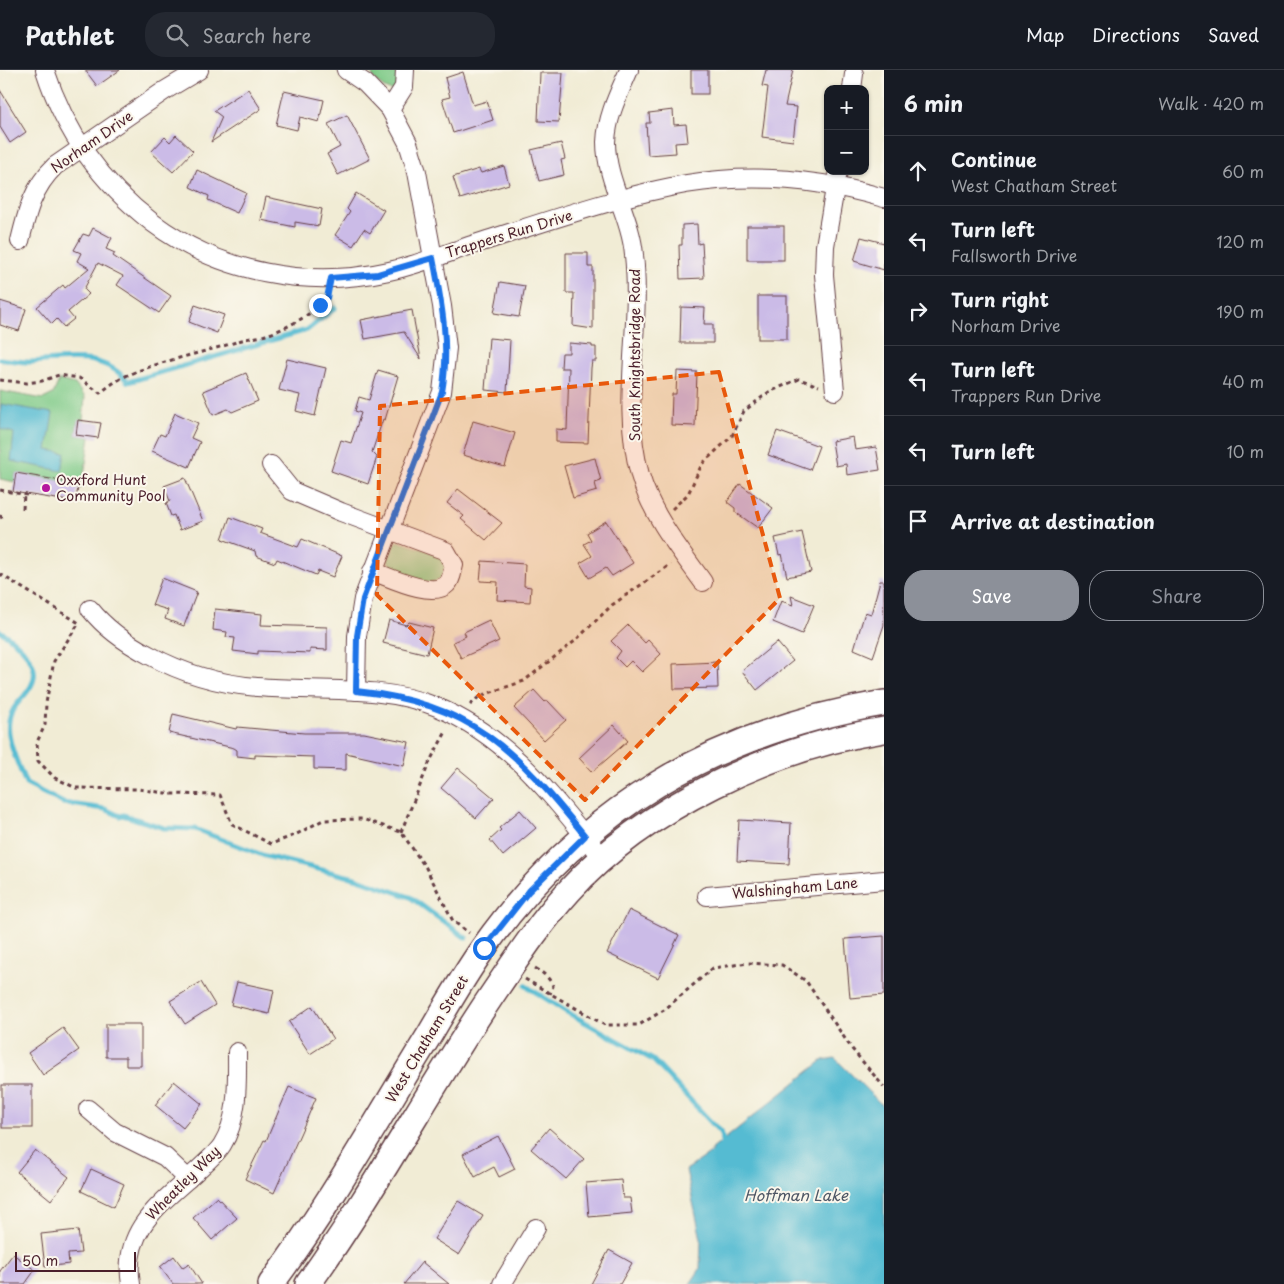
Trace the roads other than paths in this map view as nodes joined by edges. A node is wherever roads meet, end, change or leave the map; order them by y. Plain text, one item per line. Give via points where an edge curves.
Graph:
1 (45, 70) edge
2 (199, 70) edge
3 (405, 70) edge
4 (629, 70) edge
5 (352, 71) edge
6 (390, 108) junction
7 (82, 148) junction
8 (836, 179) edge
9 (884, 198) edge
10 (620, 201) junction
11 (20, 241) dead end
12 (433, 258) junction
13 (835, 391) road end
14 (271, 465) dead end
15 (389, 530) junction
16 (372, 571) junction
17 (703, 582) dead end
18 (90, 609) dead end
19 (356, 691) junction
20 (884, 702) edge
21 (884, 730) edge
22 (585, 836) junction
23 (603, 858) junction
24 (884, 880) edge
25 (707, 896) dead end
26 (237, 1052) dead end
27 (88, 1110) dead end
28 (188, 1179) junction
29 (536, 1228) dead end
30 (131, 1284) edge
31 (271, 1284) edge
32 (308, 1284) edge
33 (502, 1284) edge

1 - 7 street, Trappers Run Drive
2 - 7 street, Norham Drive
3 - 6 street via 404,87
4 - 10 street, South Knightsbridge Road via 607,130 607,152
5 - 6 street
6 - 12 street via 413,157
7 - 11 street, Norham Drive via 55,166 40,182 29,206
7 - 12 street, Trappers Run Drive via 119,195 167,233 201,252 258,271 331,278 378,274
8 - 9 street, Trappers Run Drive
8 - 10 street, Trappers Run Drive via 735,179 658,190
8 - 13 street via 825,246 824,275
10 - 12 street, Trappers Run Drive
10 - 17 street, South Knightsbridge Road via 636,270 633,440 640,475 661,520
12 - 15 street via 446,327 442,392
14 - 15 street via 292,491
15 - 16 street
15 - 16 street via 446,551 454,566 450,579 442,588 431,590
16 - 19 street via 359,617
18 - 19 street via 101,623 131,646 195,675 257,687
19 - 22 street via 389,694 435,706 480,730 522,763
20 - 22 street, West Chatham Street via 792,724 700,758 638,797
21 - 23 street via 818,743 735,774 664,814
22 - 23 street
22 - 31 street, West Chatham Street via 529,891 484,948 316,1220
23 - 32 street via 569,891 530,939 463,1039 333,1250
24 - 25 street, Walshingham Lane
26 - 28 street, Wheatley Way via 236,1090 230,1126 222,1144
27 - 28 street via 115,1132 165,1157
28 - 30 street, Wheatley Way via 160,1204 138,1231 130,1256
29 - 33 street

